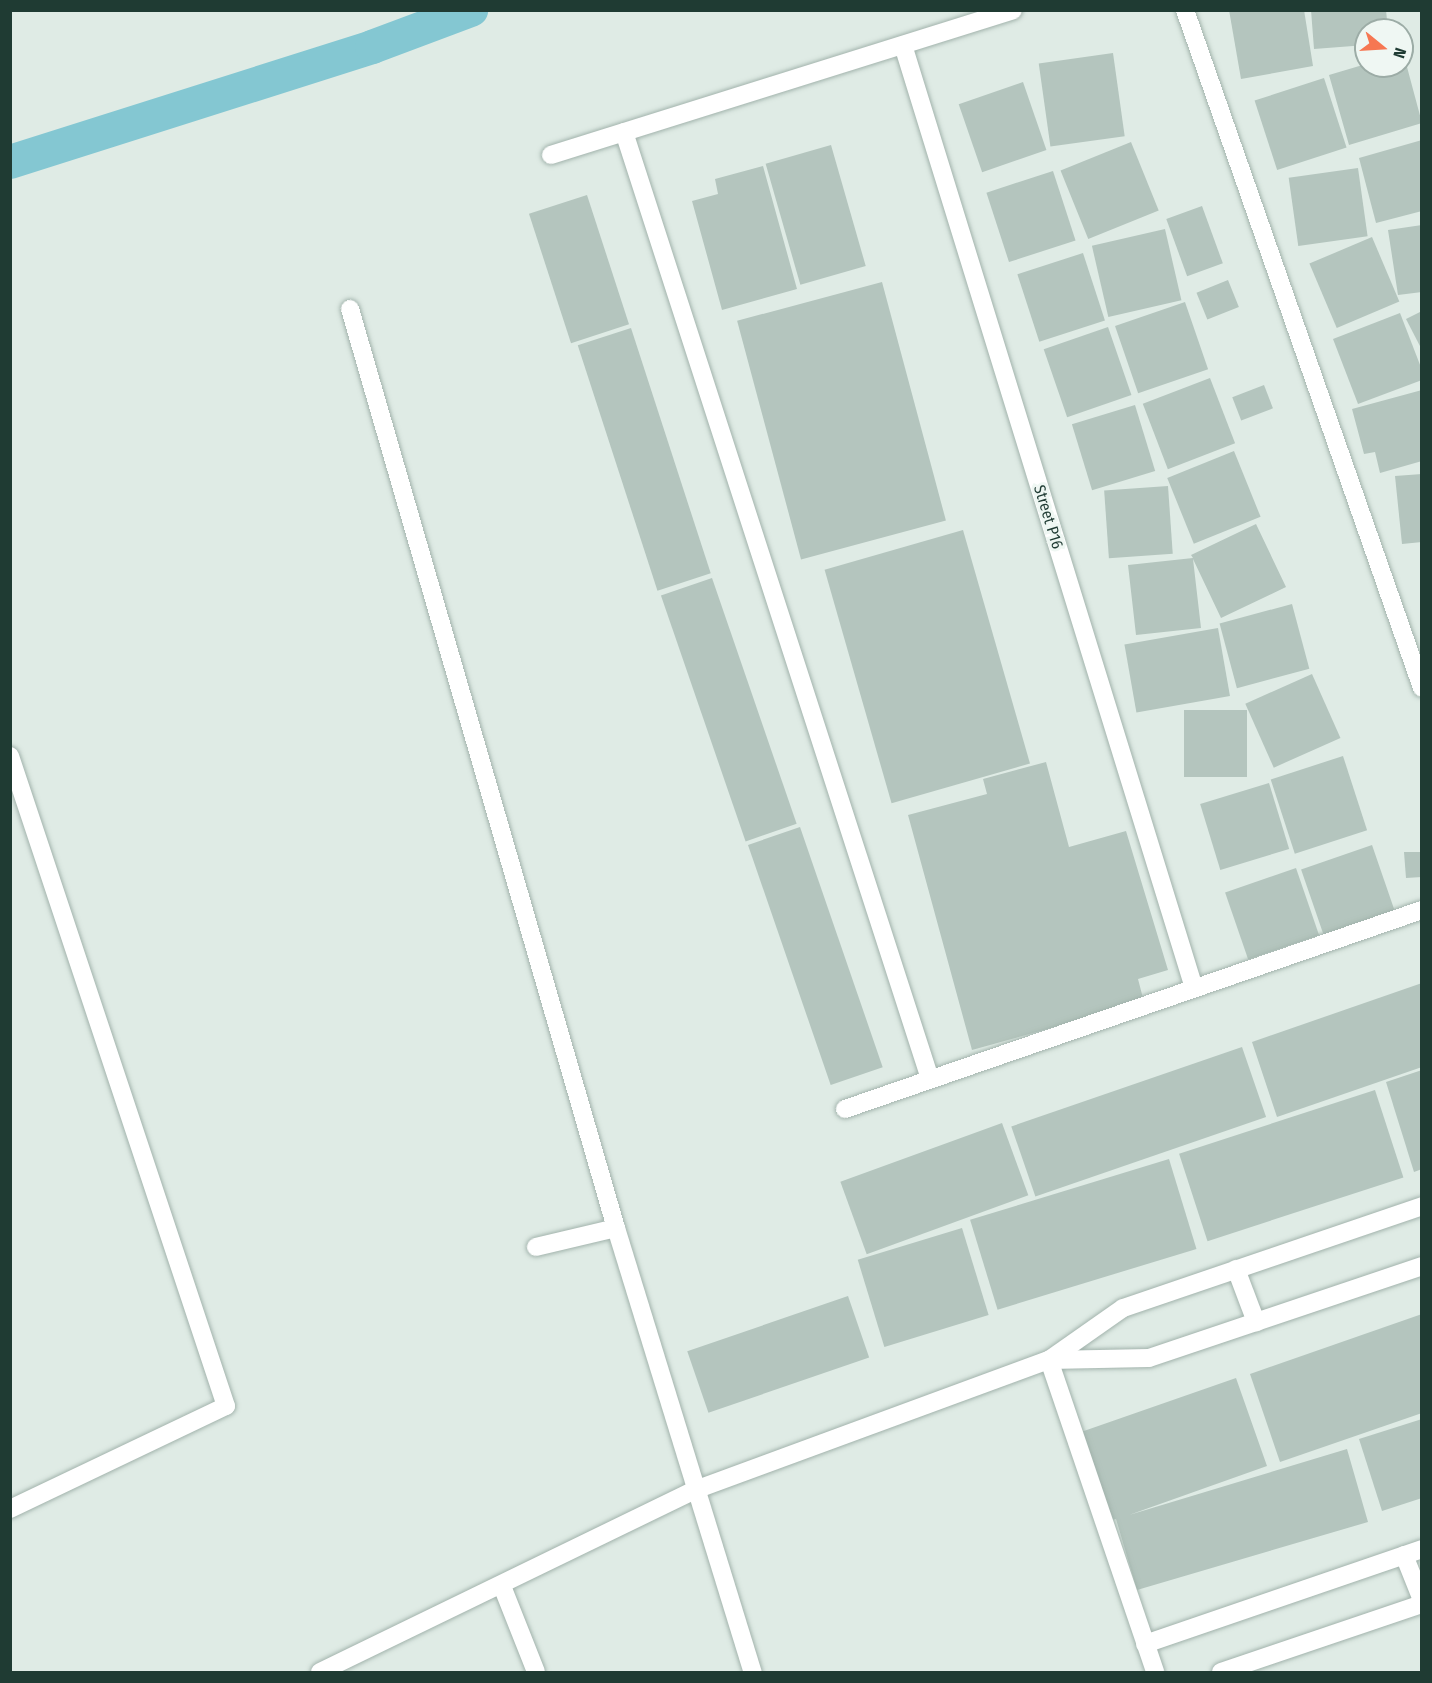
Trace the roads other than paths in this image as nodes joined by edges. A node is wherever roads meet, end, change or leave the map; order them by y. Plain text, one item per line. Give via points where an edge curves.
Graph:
1 (1013, 10) edge
2 (1185, 10) edge
3 (903, 45) junction
4 (624, 132) junction
5 (551, 155) dead end
6 (350, 309) dead end
7 (1422, 688) edge
8 (10, 756) edge
9 (1422, 910) edge
10 (1194, 988) junction
11 (930, 1079) junction
12 (845, 1109) dead end
13 (1422, 1206) edge
14 (616, 1228) junction
15 (536, 1247) dead end
16 (1422, 1266) edge
17 (1236, 1269) junction
18 (1256, 1322) junction
19 (1049, 1360) junction
20 (695, 1490) junction
21 (10, 1509) edge
22 (1413, 1552) edge
23 (502, 1586) junction
24 (1422, 1602) edge
25 (1145, 1644) junction
26 (320, 1672) edge
27 (536, 1672) edge
28 (753, 1672) edge
29 (1155, 1672) edge
30 (1221, 1672) edge

1 - 3 street
2 - 7 street
3 - 4 street
3 - 10 street, Street P16
4 - 5 street
4 - 11 street
6 - 14 street
8 - 21 street via 226,1406
9 - 10 street
10 - 11 street
11 - 12 street
13 - 17 street
14 - 15 street
14 - 20 street
16 - 18 street
17 - 18 street
17 - 19 street via 1123,1308
18 - 19 street via 1149,1358
19 - 20 street
19 - 25 street
20 - 23 street
20 - 28 street
22 - 24 street
22 - 25 street
23 - 26 street
23 - 27 street
24 - 30 street
25 - 29 street

